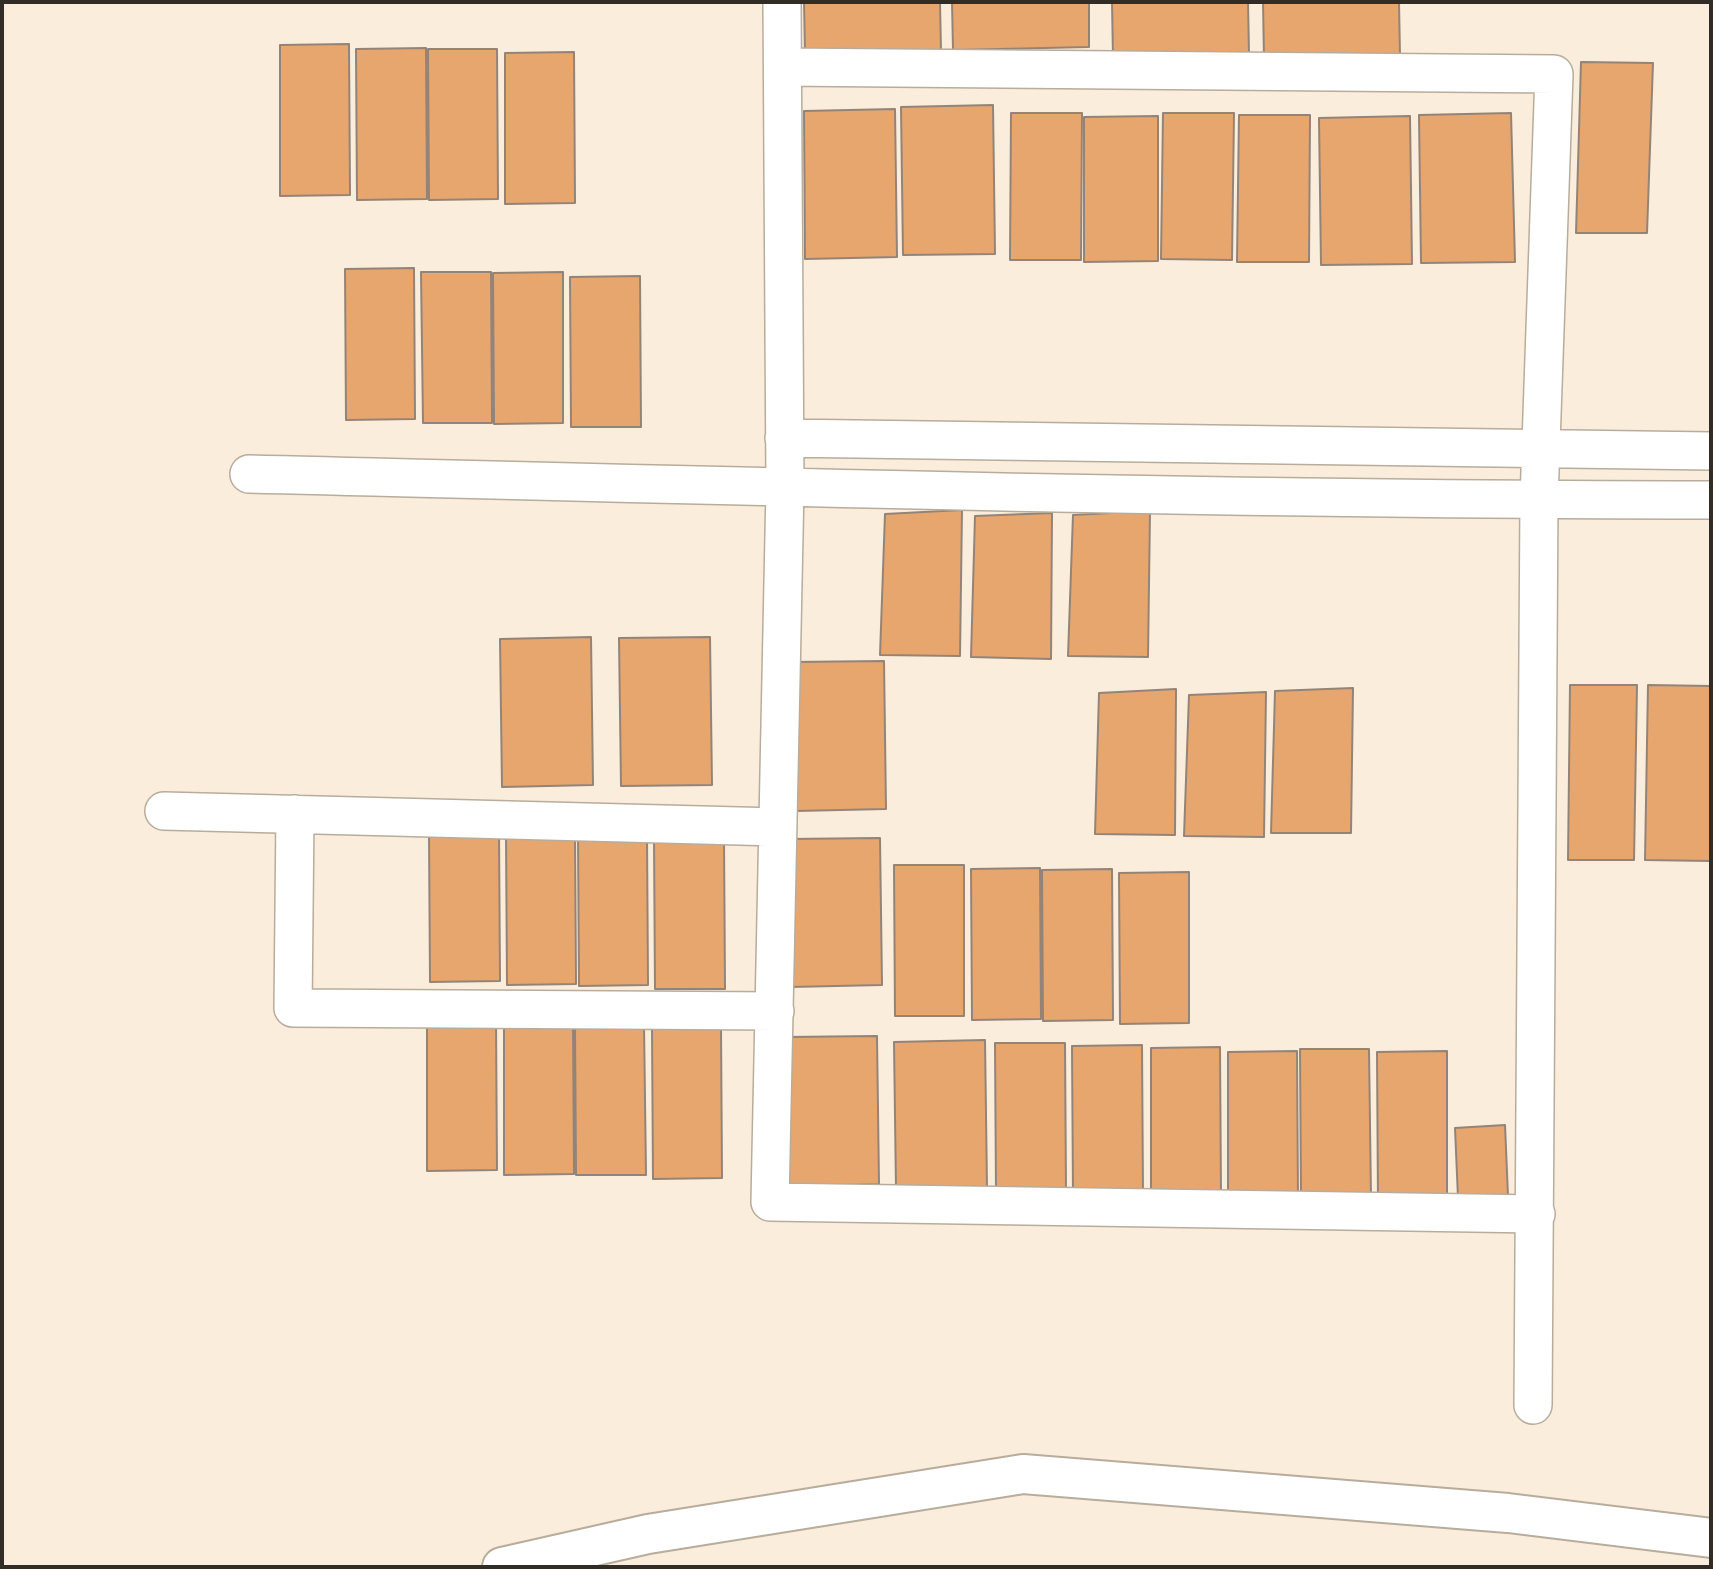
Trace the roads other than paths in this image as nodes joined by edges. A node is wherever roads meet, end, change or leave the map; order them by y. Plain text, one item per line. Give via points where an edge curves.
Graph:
1 (782, 2) edge
2 (783, 67) junction
3 (785, 438) junction
4 (1540, 450) junction
5 (1711, 451) edge
6 (248, 474) dead end
7 (785, 487) junction
8 (1539, 500) junction
9 (1711, 500) edge
10 (164, 811) dead end
11 (295, 814) junction
12 (778, 827) junction
13 (775, 1010) junction
14 (1536, 1214) junction
15 (1533, 1405) dead end
16 (1711, 1538) edge
17 (502, 1567) edge

1 - 2 street
2 - 3 street
2 - 4 street via 1554,74
3 - 4 street
3 - 7 street
4 - 5 street
4 - 8 street
6 - 7 street
7 - 8 street
7 - 12 street
8 - 9 street
8 - 14 street
10 - 11 street
11 - 12 street
11 - 13 street via 293,1008
12 - 13 street
13 - 14 street via 771,1202
14 - 15 street
16 - 17 street via 1508,1513 1023,1474 649,1534

